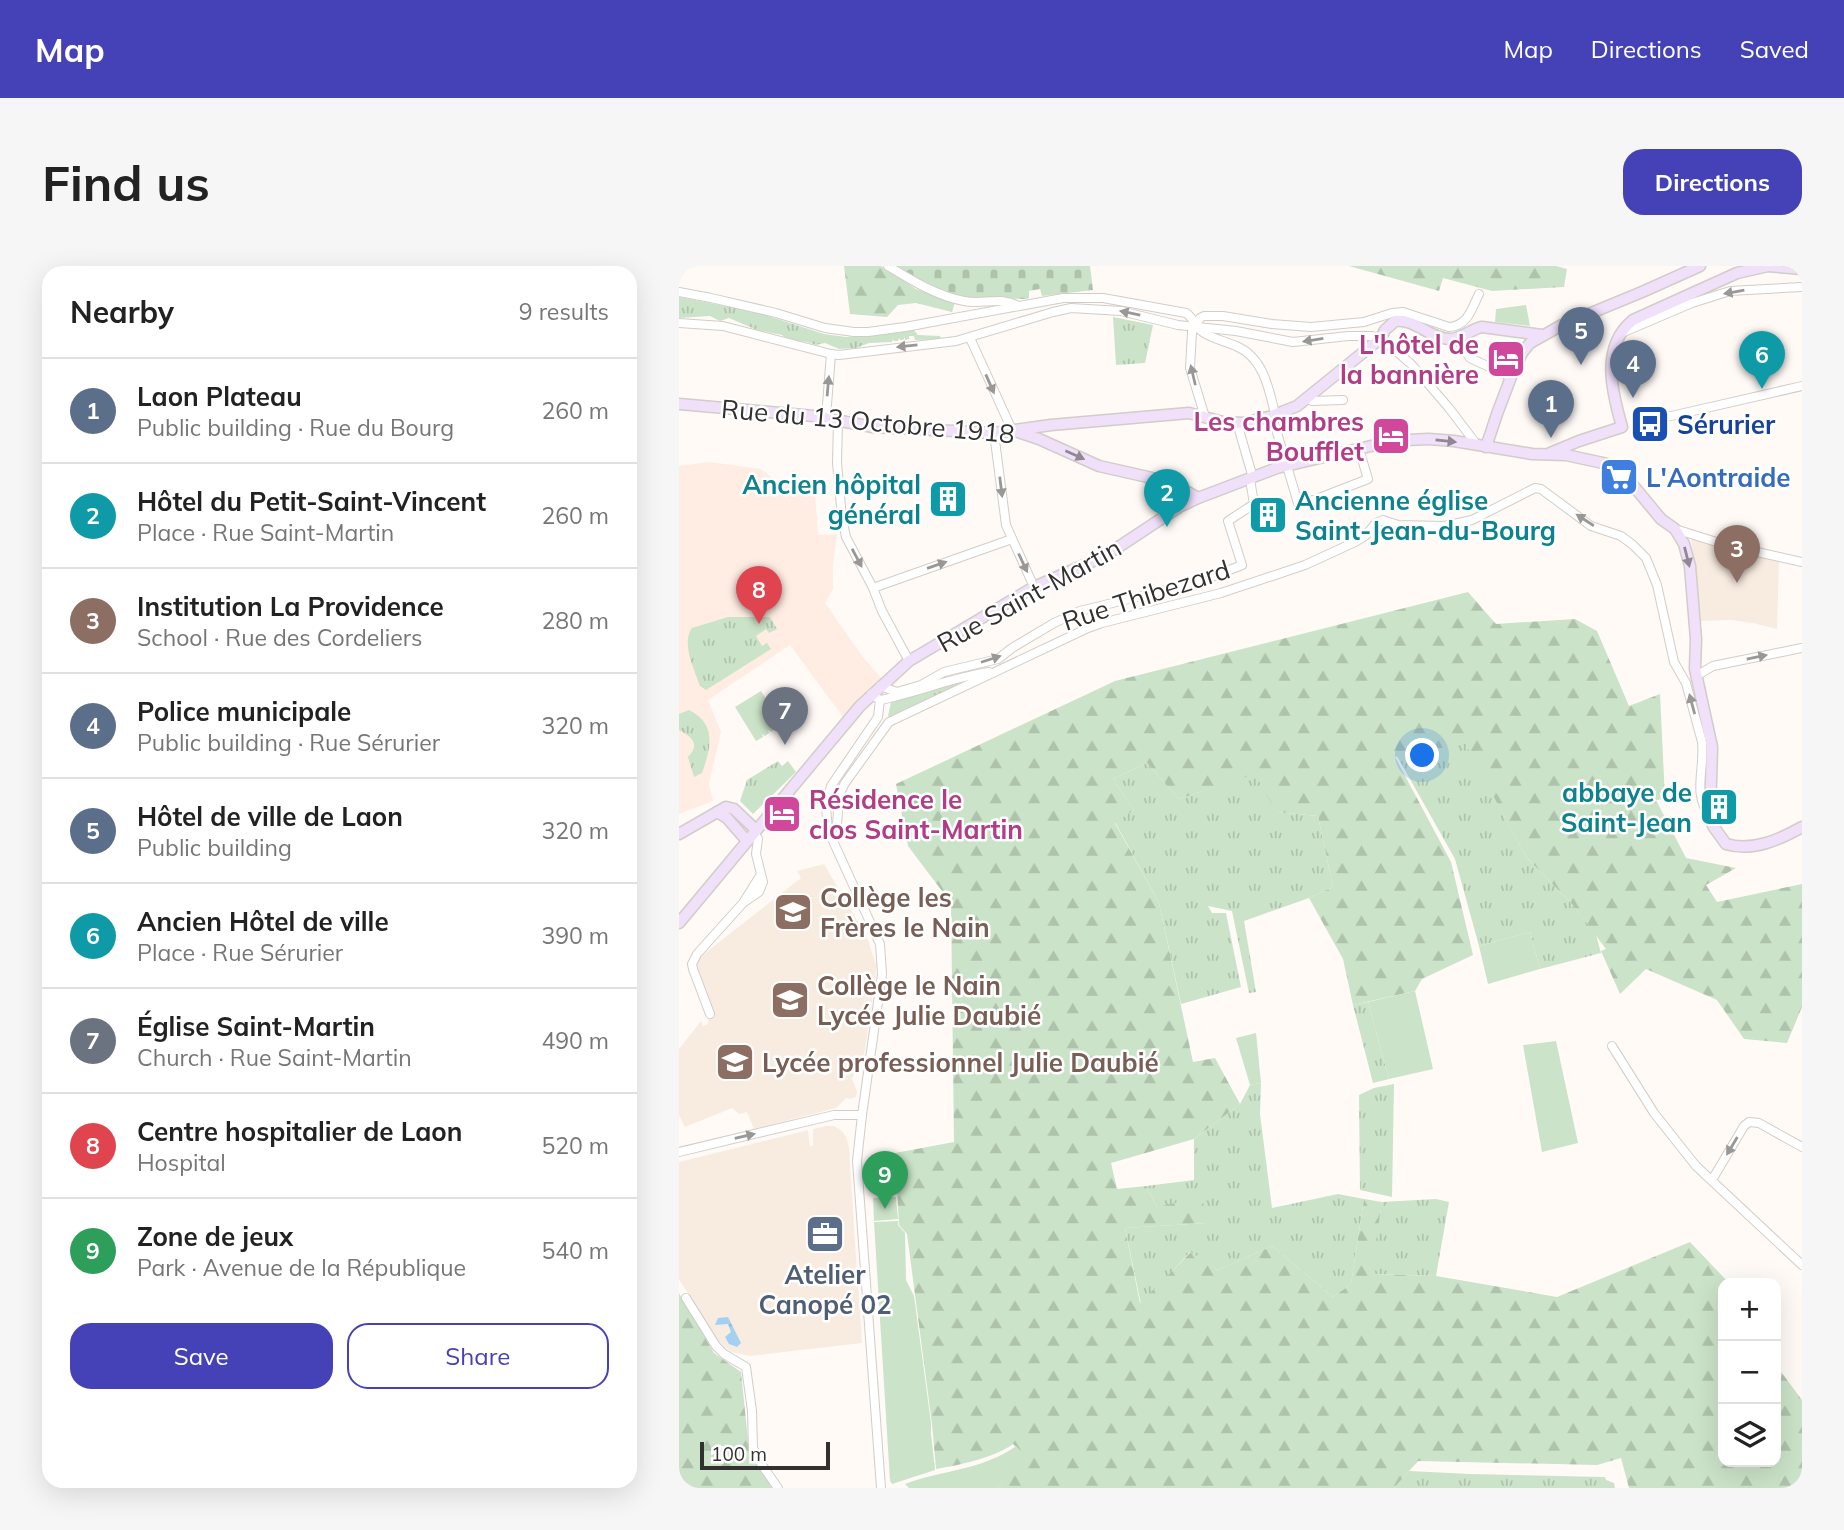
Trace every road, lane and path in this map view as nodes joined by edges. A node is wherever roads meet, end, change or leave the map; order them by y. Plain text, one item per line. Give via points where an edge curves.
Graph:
1 (888, 266) edge
2 (1700, 266) edge
3 (1802, 269) edge
4 (1802, 288) edge
5 (679, 292) edge
6 (1479, 293) dead end
7 (1018, 306) junction
8 (679, 323) edge
9 (1196, 329) junction
10 (1622, 332) junction
11 (1542, 335) junction
12 (970, 338) junction
13 (1381, 338) junction
14 (1456, 338) junction
15 (831, 354) junction
16 (1511, 377) junction
17 (1802, 386) edge
18 (1307, 398) junction
19 (1343, 400) dead end
20 (679, 404) edge
21 (1273, 415) junction
22 (826, 417) junction
23 (1205, 417) junction
24 (1658, 419) dead end
25 (838, 420) junction
26 (1237, 423) junction
27 (1012, 430) junction
28 (994, 433) junction
29 (1597, 435) junction
30 (1481, 446) junction
31 (1359, 449) junction
32 (1548, 454) junction
33 (1586, 459) junction
34 (1286, 466) junction
35 (1251, 478) junction
36 (1198, 498) junction
37 (1675, 529) junction
38 (1012, 539) junction
39 (1802, 562) edge
40 (1034, 587) junction
41 (873, 588) junction
42 (1696, 639) junction
43 (1802, 648) edge
44 (909, 662) junction
45 (1713, 666) junction
46 (999, 670) junction
47 (1696, 676) junction
48 (880, 686) junction
49 (876, 697) junction
50 (1710, 817) junction
51 (1802, 827) edge
52 (828, 830) junction
53 (679, 834) edge
54 (750, 837) junction
55 (757, 854) junction
56 (679, 923) edge
57 (709, 1014) dead end
58 (1612, 1046) dead end
59 (862, 1115) junction
60 (1802, 1147) edge
61 (679, 1152) edge
62 (1712, 1180) junction
63 (1802, 1265) edge
64 (686, 1298) dead end
65 (778, 1488) edge
66 (881, 1488) edge

1 - 7 street via 918,285 964,302 1010,301
2 - 11 street
3 - 10 street via 1768,266 1737,273 1633,320
4 -> 10 street via 1730,291
5 - 7 street via 854,332
6 - 9 street via 1466,320 1455,327 1403,312 1364,322 1301,327 1208,315 1200,318
7 - 9 street via 1063,298 1103,298 1187,313
8 - 15 street via 723,326
9 -> 12 street via 1121,311 1071,309
13 -> 9 street via 1293,342
9 - 21 street via 1244,349 1259,365 1269,385
23 -> 9 street via 1190,369
10 - 29 street via 1610,366 1622,427
11 - 14 street via 1482,327
11 - 16 street via 1525,348
12 -> 15 street
12 -> 27 street
13 - 14 street via 1399,320 1441,337
13 - 18 street
13 - 30 street via 1411,364
14 - 16 street via 1470,358
22 -> 15 street
16 - 30 street
17 - 24 street
18 - 19 street
18 - 21 street
20 - 22 street, Rue du 13 Octobre 1918
21 - 26 street
21 - 34 street
22 - 25 street, Rue du 13 Octobre 1918
23 - 26 street
23 - 27 street via 1188,413
25 - 28 street, Rue du 13 Octobre 1918 via 873,427
25 -> 41 street via 842,518 846,537
26 - 35 street
27 - 28 street, Rue du 13 Octobre 1918
27 -> 36 street, Rue du 13 Octobre 1918 via 1099,466 1175,484
28 -> 38 street via 1006,525
29 - 32 street
29 - 33 street via 1586,449
31 -> 30 street, Rue Saint-Martin via 1416,439
30 - 32 street, Rue Saint-Martin
31 - 34 street, Rue Saint-Martin
31 - 34 street via 1368,480 1314,500 1298,503
32 - 33 street, Rue Saint-Martin
33 - 37 street, Rue Saint-Martin via 1617,466 1661,519
34 - 35 street, Rue Saint-Martin
35 - 36 street, Rue Saint-Martin
48 -> 35 street, Rue Thibezard via 897,692 944,672 999,659 1080,611 1202,581 1242,565 1227,521 1254,504
36 - 40 street, Rue Saint-Martin via 1117,548
37 - 39 street
37 -> 42 street via 1690,566
38 -> 40 street
41 -> 38 street
40 - 44 street, Rue Saint-Martin
41 - 44 street
42 - 45 street via 1704,662
42 - 47 street
45 -> 43 street
44 - 48 street, Rue Saint-Martin
45 - 47 street
46 - 49 street
50 -> 46 street via 1700,798 1702,742 1646,558 1621,536 1591,526 1541,489 1472,520 1444,526 1398,525 1383,520 1355,542 1305,565 1221,593 1095,625
46 - 52 street via 889,722 845,783 839,795 837,826
47 - 50 street via 1712,747
48 - 49 street, Rue Saint-Martin
49 - 52 street via 877,717 831,786 826,807
49 - 54 street, Rue Saint-Martin
50 - 51 street via 1726,844 1734,846 1762,845
52 - 59 street via 880,944 882,974
53 - 54 street via 717,812
54 - 55 street
54 - 55 street via 758,839
54 - 56 street, Rue Saint-Martin
55 - 57 street via 763,882 759,892 743,903 692,964
58 - 62 street via 1654,1113
61 -> 59 street via 834,1115
59 - 66 street via 857,1161
60 -> 62 street via 1749,1122
62 - 63 street
64 - 65 street via 716,1346 746,1367 753,1448

